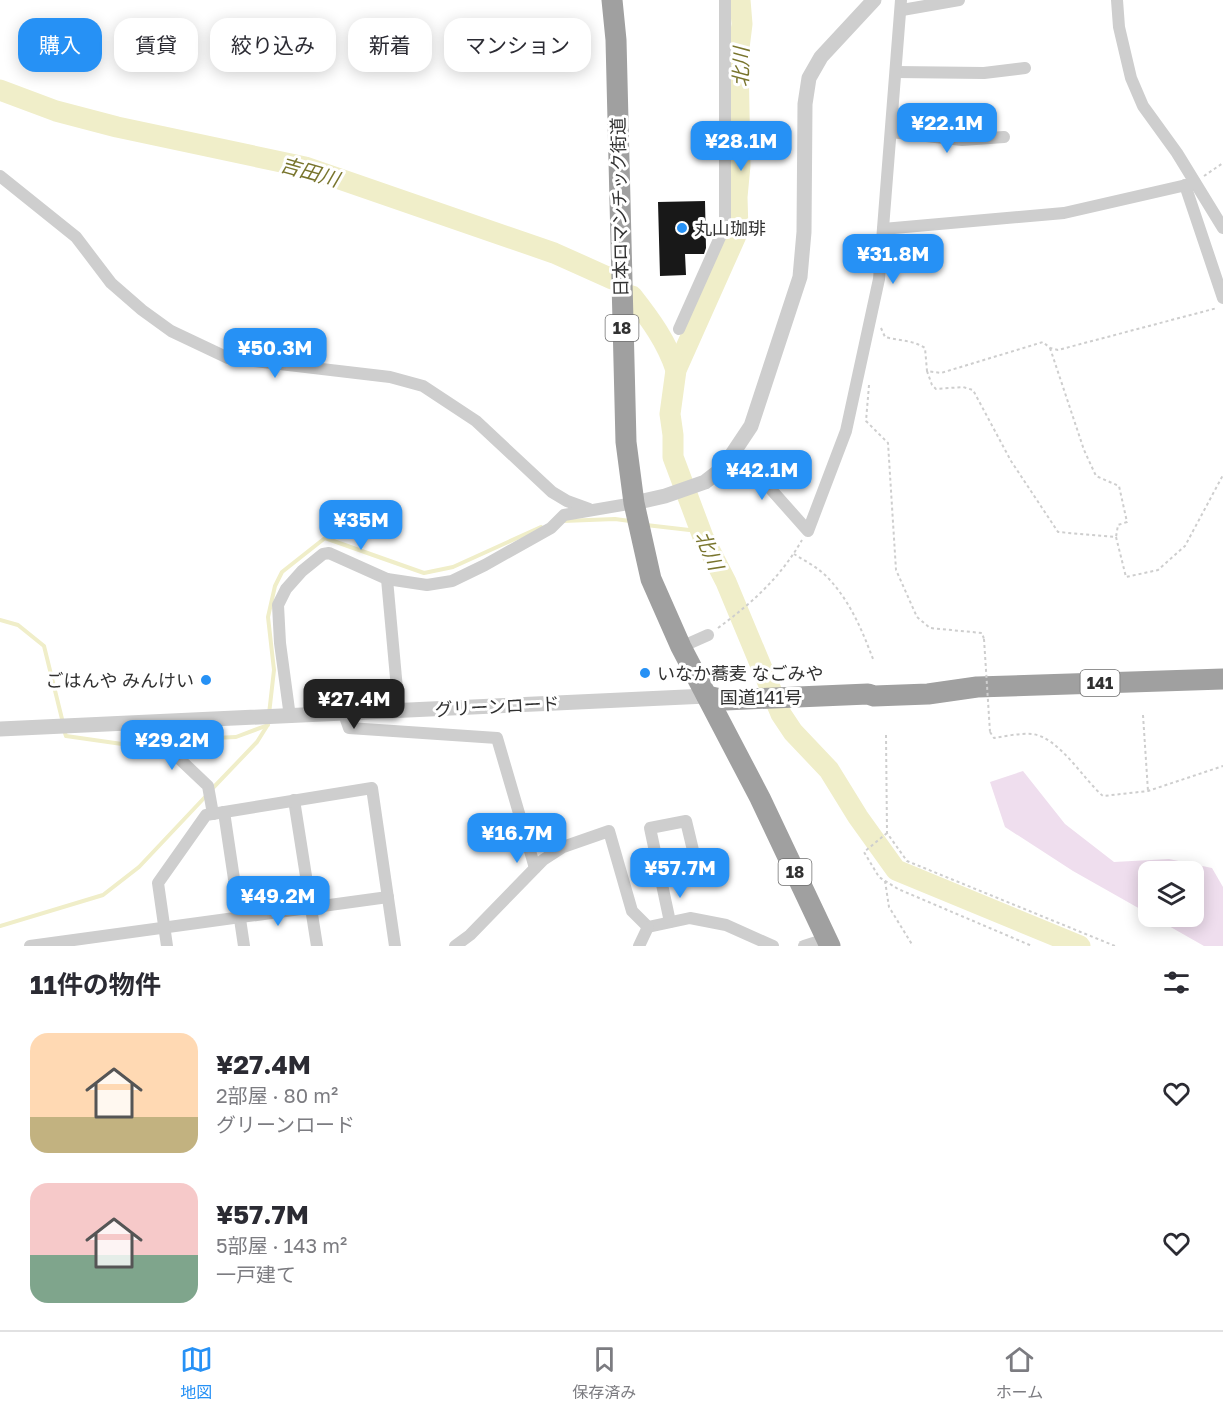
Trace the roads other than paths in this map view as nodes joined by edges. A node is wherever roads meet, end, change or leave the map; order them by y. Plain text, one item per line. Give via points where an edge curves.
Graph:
1 (612, 0) edge
2 (725, 0) edge
3 (874, 0) edge
4 (959, 0) edge
5 (1117, 0) edge
6 (901, 5) edge
7 (1024, 68) dead end
8 (896, 72) junction
9 (891, 132) junction
10 (1004, 137) dead end
11 (0, 176) edge
12 (1190, 184) junction
13 (1223, 228) edge
14 (883, 229) junction
15 (1223, 298) edge
16 (679, 329) dead end
17 (733, 454) junction
18 (634, 502) junction
19 (589, 510) junction
20 (387, 579) junction
21 (708, 635) road end
22 (681, 647) junction
23 (1223, 679) edge
24 (707, 696) junction
25 (399, 711) junction
26 (344, 714) junction
27 (290, 717) junction
28 (160, 722) junction
29 (0, 729) edge
30 (294, 800) junction
31 (218, 813) junction
32 (535, 868) junction
33 (661, 881) junction
34 (388, 897) junction
35 (311, 907) junction
36 (240, 917) junction
37 (670, 922) junction
38 (648, 927) junction
39 (164, 928) junction
40 (95, 942) edge
41 (828, 943) edge
42 (30, 946) edge
43 (167, 946) edge
44 (244, 946) edge
45 (318, 946) edge
46 (395, 946) edge
47 (455, 946) edge
48 (639, 946) edge
49 (773, 946) edge
50 (804, 946) edge

1 - 18 highway, 日本ロマンチック街道 / 18 via 624,409
2 - 16 street via 725,226
3 - 17 street via 821,57 809,78 800,277 751,426
4 - 6 street
5 - 12 street via 1131,78 1143,106 1177,153
6 - 8 street
7 - 8 street via 984,73
8 - 9 street
9 - 10 street via 962,140
9 - 14 street
11 - 19 street via 75,237 111,283 171,331 228,358 390,377 423,386 476,421 552,492
12 - 13 street
12 - 14 street via 1064,213
12 - 15 street
14 - 17 street via 879,279 846,431 808,531 760,477
17 - 18 street via 705,482
18 - 19 street
18 - 22 highway, 日本ロマンチック街道 / 18 via 651,579
19 - 20 street via 564,515 551,528 452,581 427,585
20 - 25 street
20 - 27 street via 329,553 322,554 286,589 278,605
21 - 22 street
22 - 24 highway, 日本ロマンチック街道 / 18
23 - 24 highway, 国道141号 / 141 via 977,687 928,694 783,692 724,700
24 - 25 street, グリーンロード
24 - 41 highway, 日本ロマンチック街道 / 18
25 - 26 street, グリーンロード
26 - 27 street, グリーンロード
26 - 32 street via 349,728 497,738
27 - 28 street, グリーンロード
28 - 29 street, グリーンロード
28 - 31 street via 168,747 208,786
30 - 31 street
30 - 34 street via 372,788
30 - 35 street
31 - 36 street
31 - 39 street via 206,815 158,883
32 - 38 street via 563,847 609,831 632,911
32 - 47 street
33 - 33 street via 650,828 686,821 697,867
33 - 37 street
34 - 35 street
34 - 46 street
35 - 36 street
35 - 45 street
36 - 39 street
36 - 44 street
37 - 38 street
37 - 49 street via 690,918 726,925
38 - 48 street
39 - 40 street
39 - 43 street
40 - 42 street
41 - 50 street

